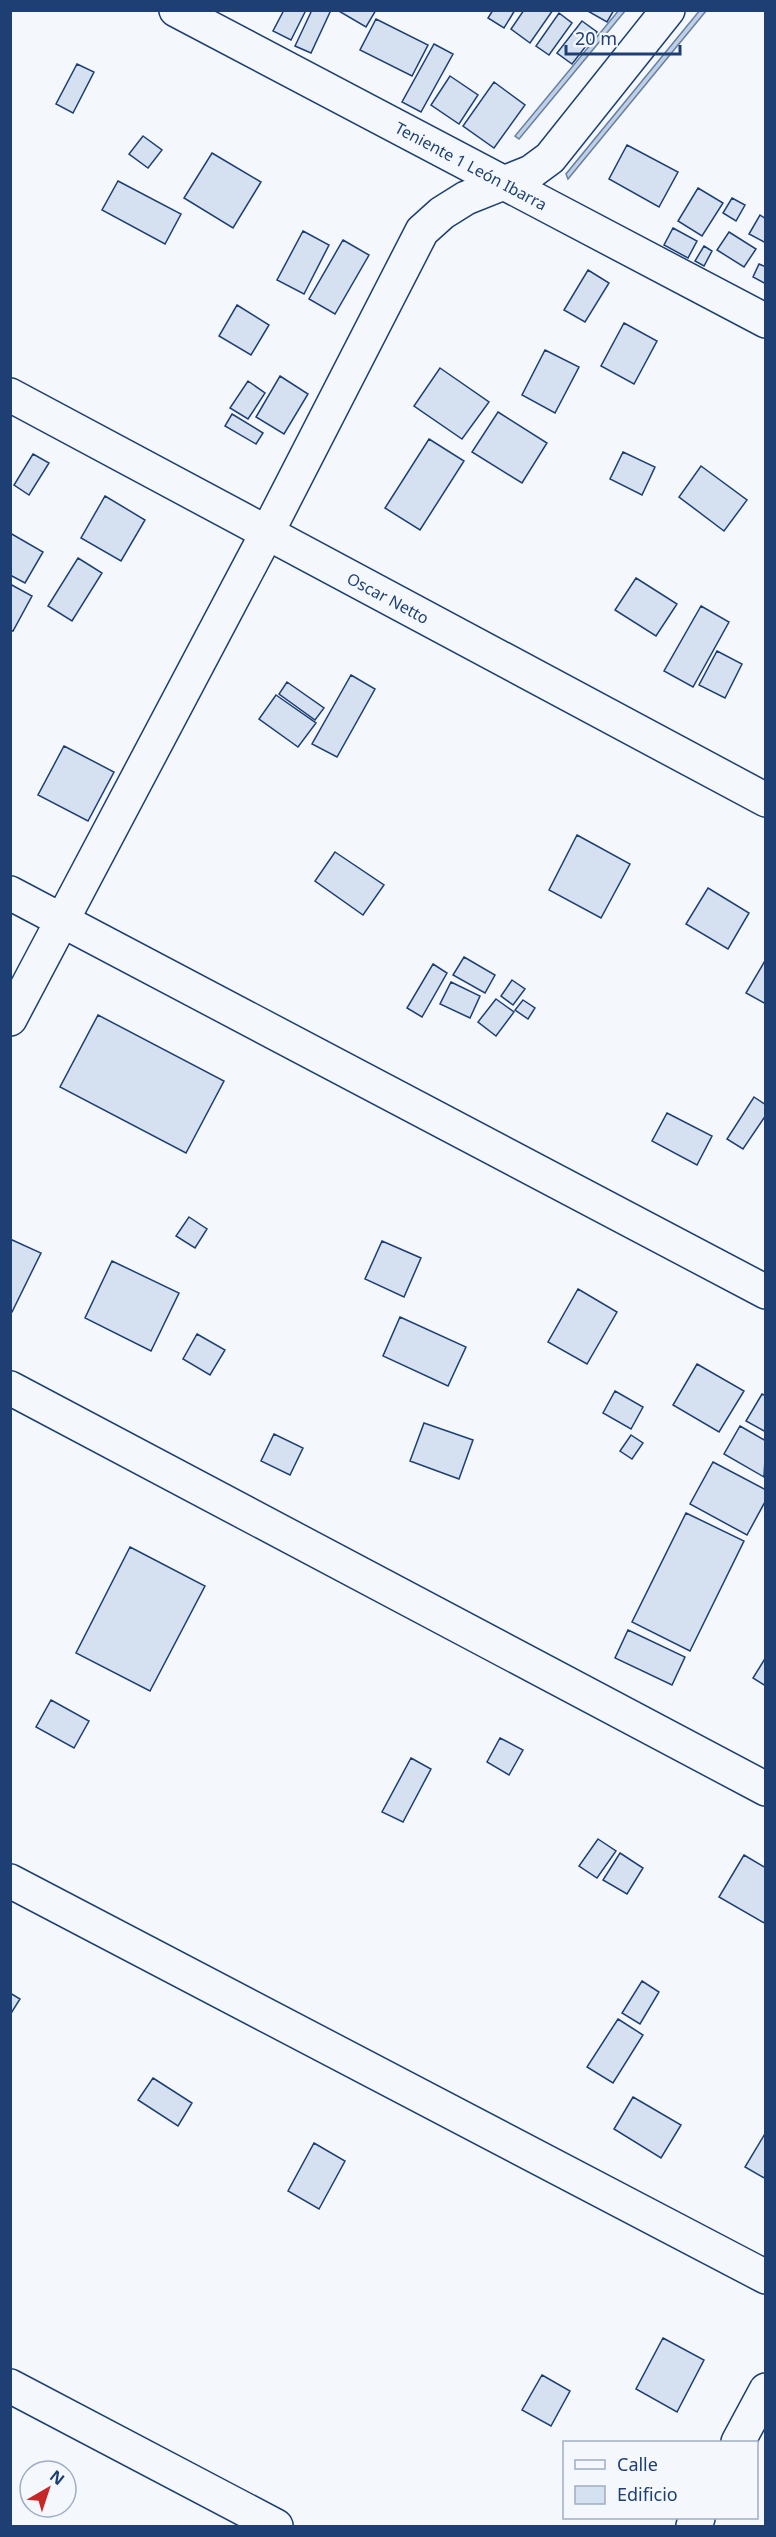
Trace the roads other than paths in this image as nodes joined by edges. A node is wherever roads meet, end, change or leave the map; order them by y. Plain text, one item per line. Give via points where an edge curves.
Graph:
1 (176, 10) edge
2 (668, 10) edge
3 (501, 182) junction
4 (765, 321) edge
5 (10, 395) edge
6 (267, 533) junction
7 (765, 800) edge
8 (10, 893) edge
9 (63, 921) junction
10 (10, 1018) edge
11 (765, 1292) edge
12 (10, 1388) edge
13 (765, 1789) edge
14 (10, 1881) edge
15 (765, 2277) edge
16 (10, 2386) edge
17 (765, 2390) edge
18 (739, 2441) edge
19 (276, 2526) edge

1 - 3 street, Teniente 1 León Ibarra
2 - 3 street via 550,158 531,172
3 - 4 street, Teniente 1 León Ibarra
3 - 6 street via 466,198 422,231
5 - 6 street, Oscar Netto
6 - 7 street, Oscar Netto
6 - 9 street
8 - 9 street
9 - 10 street
9 - 11 street
12 - 13 street
14 - 15 street
16 - 19 street
17 - 18 street

